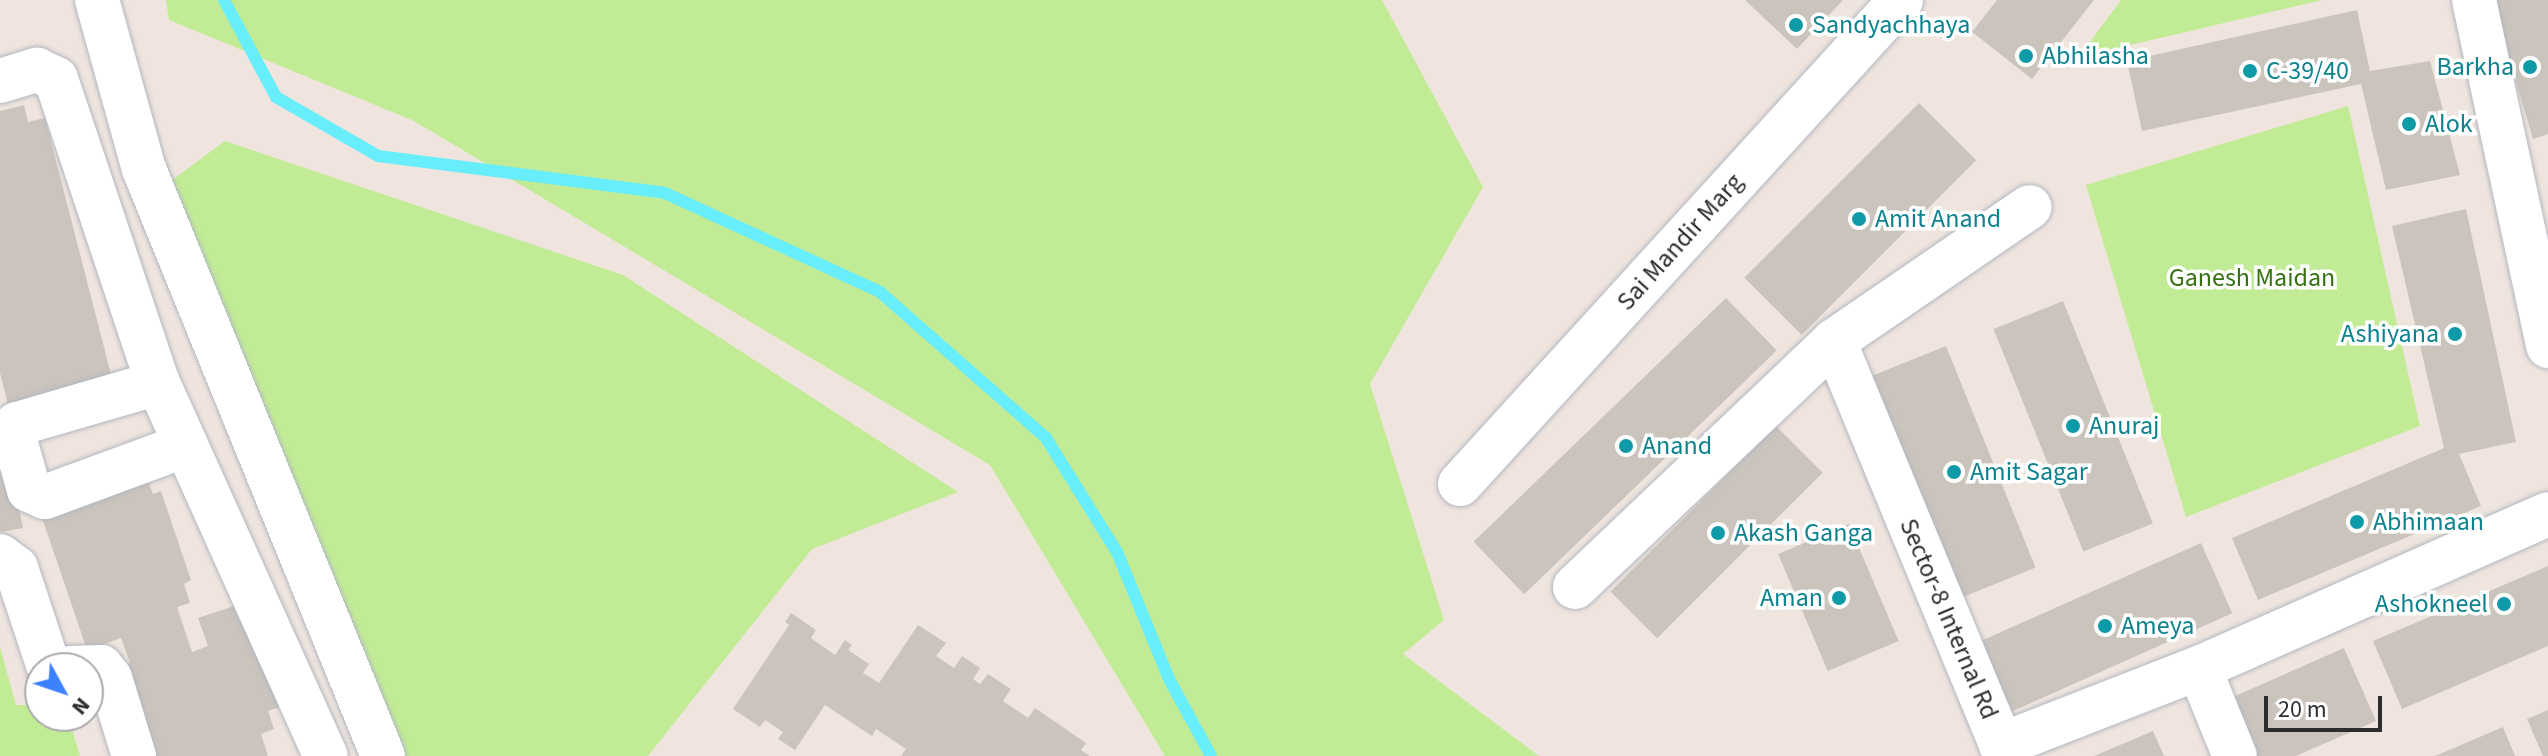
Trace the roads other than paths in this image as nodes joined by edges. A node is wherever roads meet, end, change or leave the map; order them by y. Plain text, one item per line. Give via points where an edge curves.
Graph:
1 (97, 0) edge
2 (1901, 0) edge
3 (2474, 0) edge
4 (0, 81) edge
5 (2030, 207) dead end
6 (1834, 341) junction
7 (2548, 346) edge
8 (158, 383) junction
9 (186, 445) junction
10 (1460, 484) dead end
11 (2548, 514) edge
12 (0, 556) edge
13 (1575, 587) dead end
14 (44, 652) edge
15 (2199, 668) junction
16 (104, 671) edge
17 (134, 756) edge
18 (326, 756) edge
19 (383, 756) edge
20 (2235, 756) edge

1 - 19 street via 144,169
2 - 10 street, Sai Mandir Marg
3 - 7 street
4 - 8 street via 37,70 56,79
5 - 6 street
6 - 13 street
6 - 15 street, Sector-8 Internal Rd via 2001,745
8 - 9 street
8 - 9 street via 17,424 13,433 29,490 45,497
9 - 18 street
11 - 15 street, Sector-8 Internal Rd
12 - 14 street via 16,568
15 - 20 street
16 - 17 street

